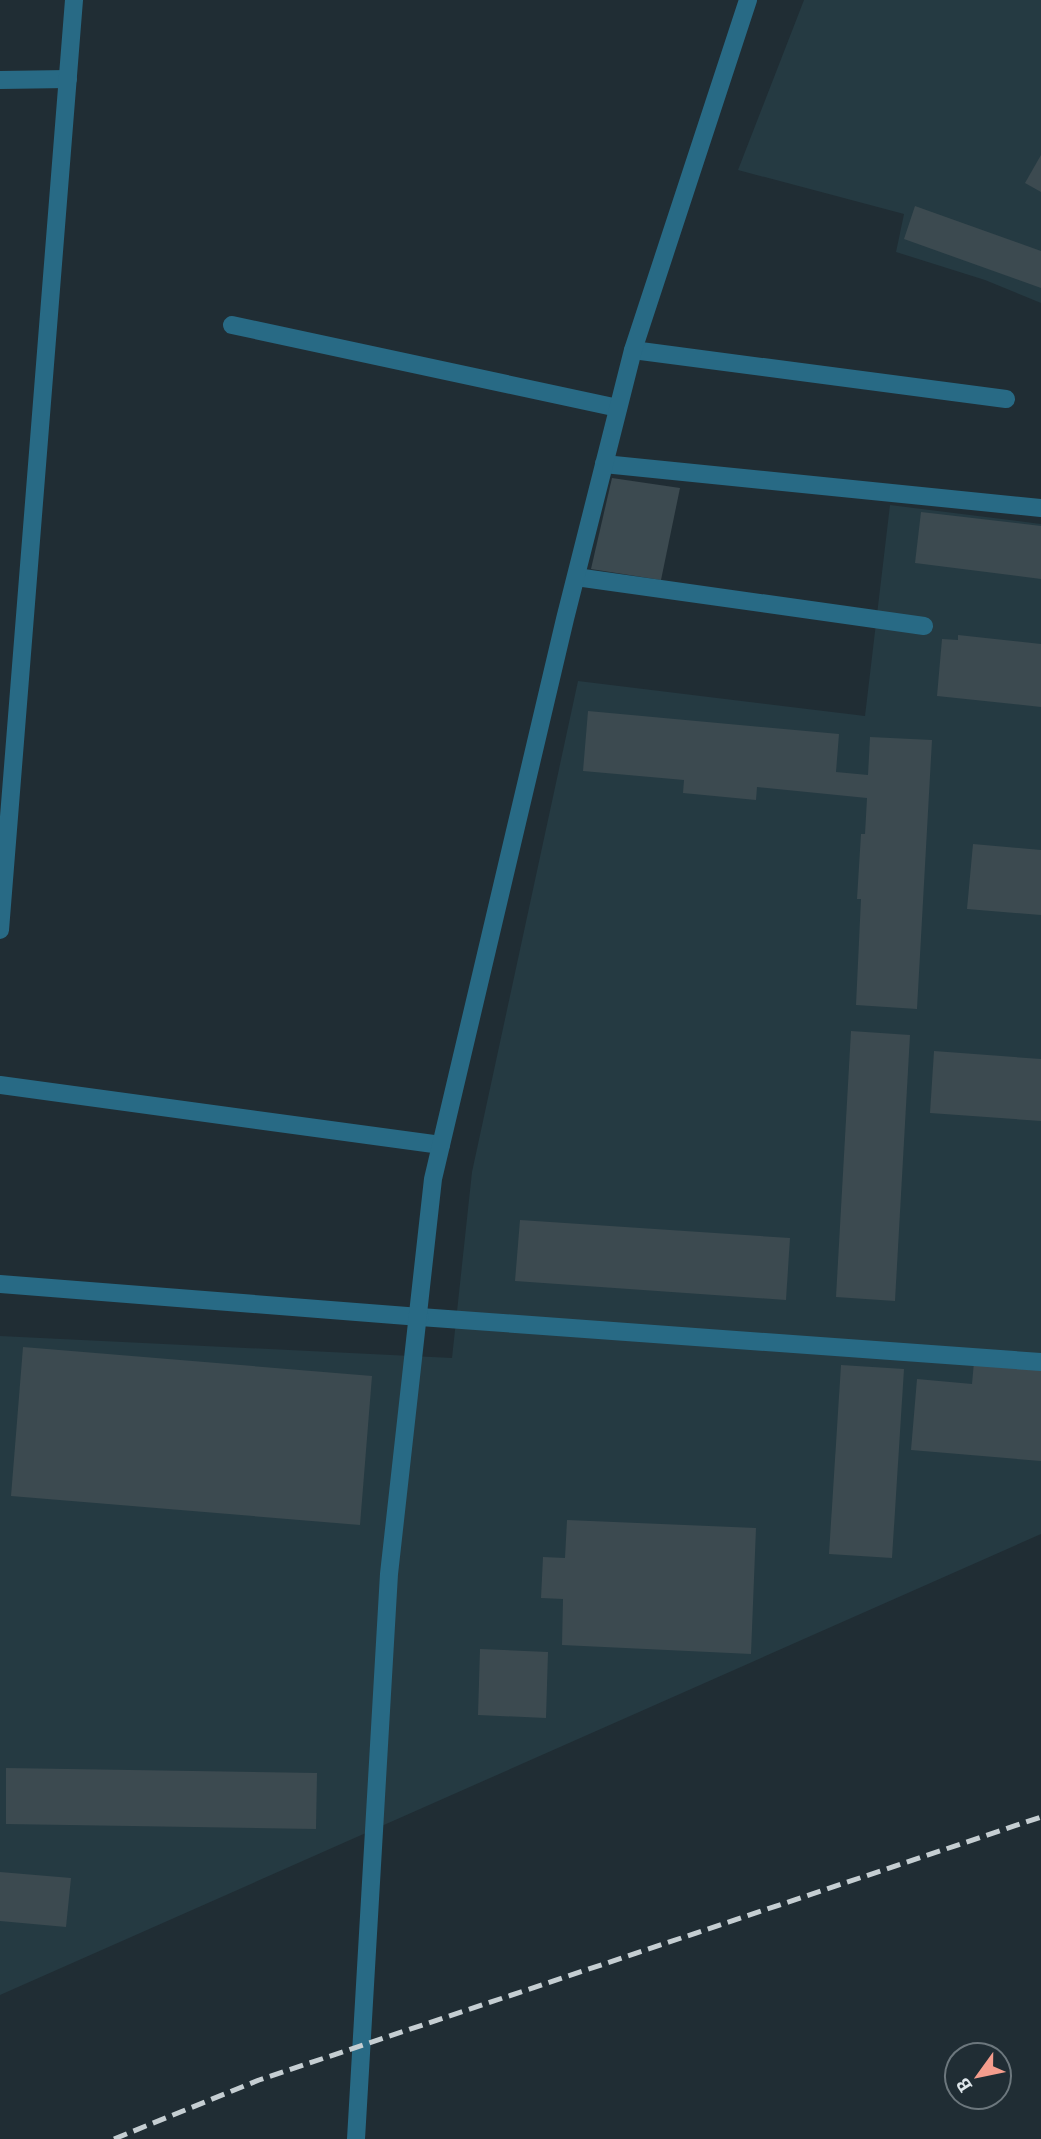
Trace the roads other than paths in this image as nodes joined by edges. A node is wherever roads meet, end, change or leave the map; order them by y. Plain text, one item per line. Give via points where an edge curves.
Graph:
1 (74, 0) edge
2 (748, 0) edge
3 (68, 79) junction
4 (0, 80) edge
5 (232, 325) dead end
6 (633, 350) junction
7 (1006, 400) dead end
8 (618, 408) junction
9 (604, 464) junction
10 (1041, 508) edge
11 (576, 577) junction
12 (925, 625) dead end
13 (0, 930) edge
14 (0, 1085) edge
15 (441, 1145) junction
16 (0, 1284) edge
17 (420, 1317) junction
18 (1041, 1362) edge
19 (356, 2139) edge

1 - 3 street
2 - 6 street
3 - 4 street
3 - 13 street
5 - 8 street
6 - 7 street
6 - 8 street
8 - 9 street
9 - 10 street
9 - 11 street
11 - 12 street
11 - 15 street
14 - 15 street
15 - 17 street via 433,1180
16 - 17 street
17 - 18 street
17 - 19 street via 390,1574

